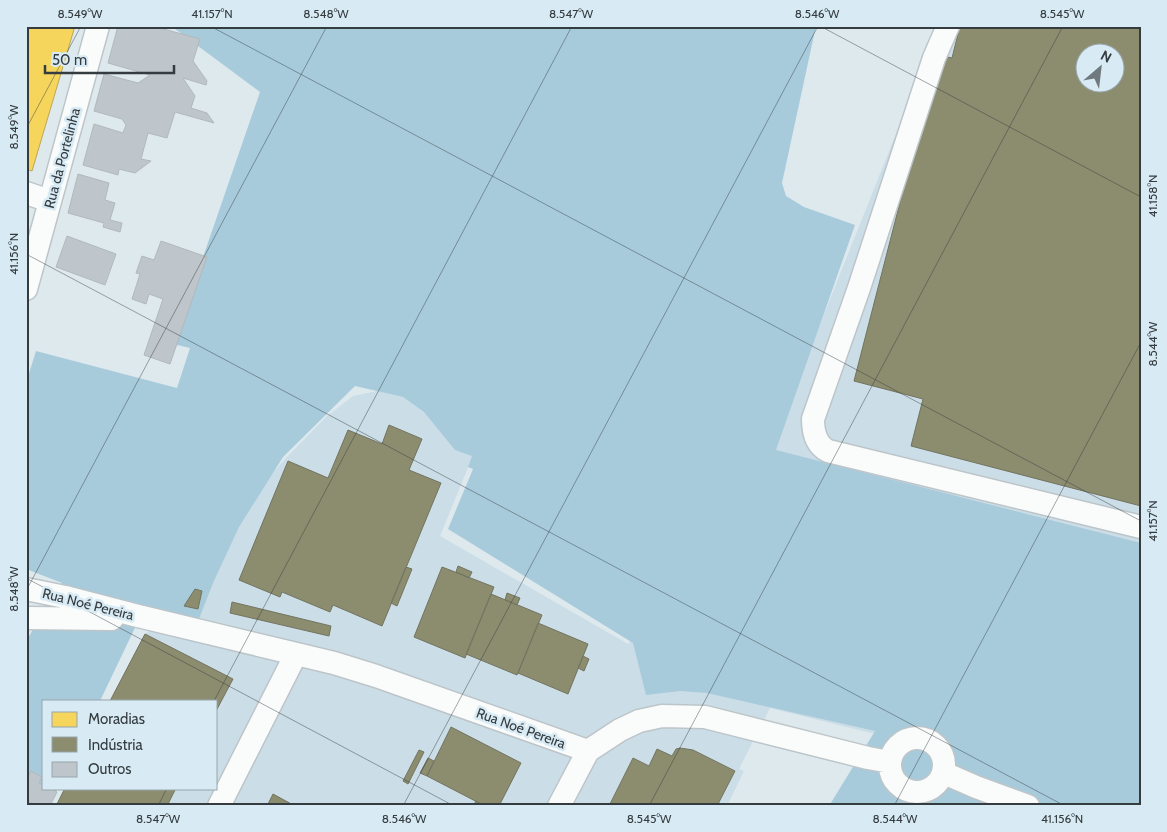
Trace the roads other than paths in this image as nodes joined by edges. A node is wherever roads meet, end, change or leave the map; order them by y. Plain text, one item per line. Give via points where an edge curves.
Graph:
1 (98, 26) edge
2 (948, 26) edge
3 (26, 193) edge
4 (50, 201) junction
5 (26, 289) edge
6 (1141, 527) edge
7 (26, 589) edge
8 (26, 618) edge
9 (150, 619) junction
10 (296, 654) junction
11 (588, 751) junction
12 (890, 762) junction
13 (944, 773) junction
14 (219, 806) edge
15 (559, 806) edge
16 (1028, 806) edge

1 - 4 street, Rua da Portelinha
2 - 6 street via 934,58 813,419 813,431 822,448 828,451
3 - 4 street
4 - 5 street, Rua da Portelinha
7 - 9 street, Rua Noé Pereira
8 - 9 street, Rua Noé Pereira
9 - 10 street, Rua Noé Pereira
10 - 11 street, Rua Noé Pereira via 376,676
10 - 14 street
11 - 12 street via 639,721 662,716 706,717
11 - 15 street
12 - 13 street via 894,779 900,786 916,792 933,788
12 - 13 street via 892,753 905,740 923,738 939,747 945,764
13 - 16 street

